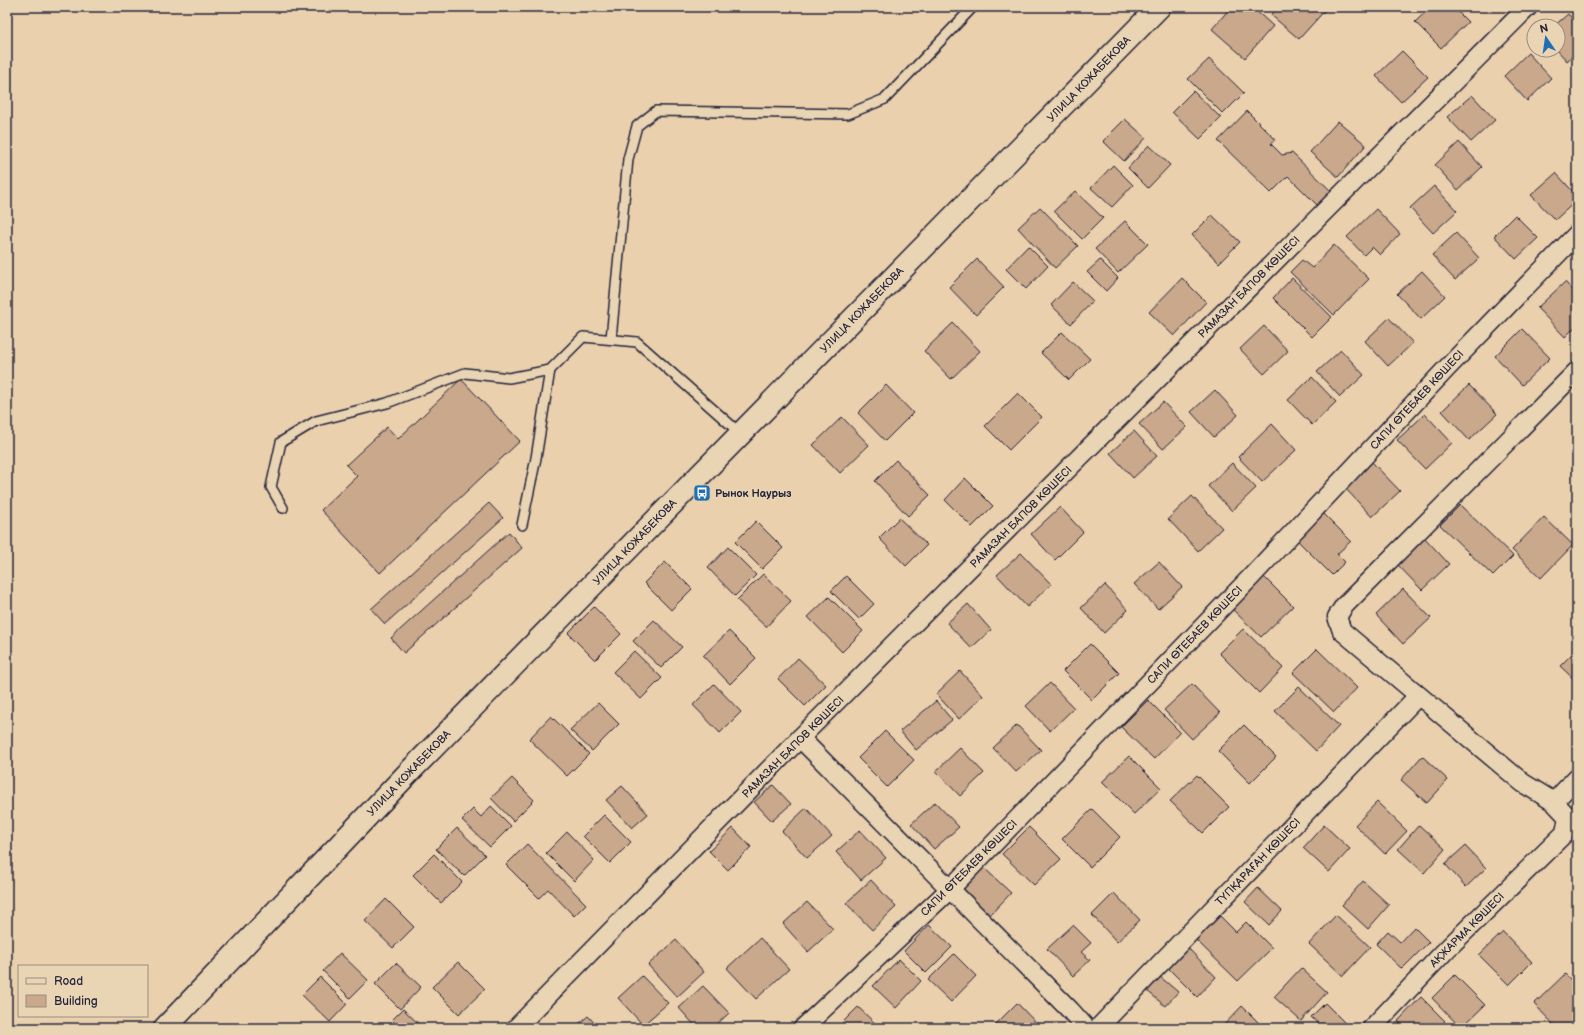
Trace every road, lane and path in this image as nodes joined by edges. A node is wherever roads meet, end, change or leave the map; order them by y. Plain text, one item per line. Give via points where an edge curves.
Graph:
1 (972, 7) edge
2 (1159, 7) edge
3 (1528, 7) edge
4 (1577, 234) edge
5 (611, 340) junction
6 (550, 370) junction
7 (1577, 371) edge
8 (741, 434) junction
9 (283, 508) dead end
10 (522, 525) dead end
11 (1418, 696) junction
12 (800, 738) junction
13 (1577, 777) edge
14 (1554, 802) junction
15 (949, 890) junction
16 (165, 1028) edge
17 (516, 1028) edge
18 (803, 1028) edge
19 (1086, 1028) edge
20 (1098, 1028) edge
21 (1372, 1028) edge

1 - 5 lane via 885,99 848,114 656,111 637,126 628,159
2 - 8 main road, УЛИЦА КОЖАБЕКОВА
3 - 12 street, РАМАЗАН БАПОВ КӨШЕСІ
4 - 15 street, САПИ ӨТЕБАЕВ КӨШЕСІ
5 - 6 lane via 583,337
5 - 8 lane via 637,342
6 - 9 lane via 509,378 465,373 387,403 316,421 280,442 271,487
6 - 10 lane
7 - 11 street via 1344,606 1338,617 1342,632
8 - 16 main road, УЛИЦА КОЖАБЕКОВА via 413,768
11 - 14 street via 1523,784
11 - 20 street, ТҮПҚАРАҒАН КӨШЕСІ
12 - 15 street
12 - 17 street, РАМАЗАН БАПОВ КӨШЕСІ
13 - 14 street
14 - 21 street, АҚЖАРМА КӨШЕСІ via 1568,817 1565,834 1446,950
15 - 18 street, САПИ ӨТЕБАЕВ КӨШЕСІ
15 - 19 street

